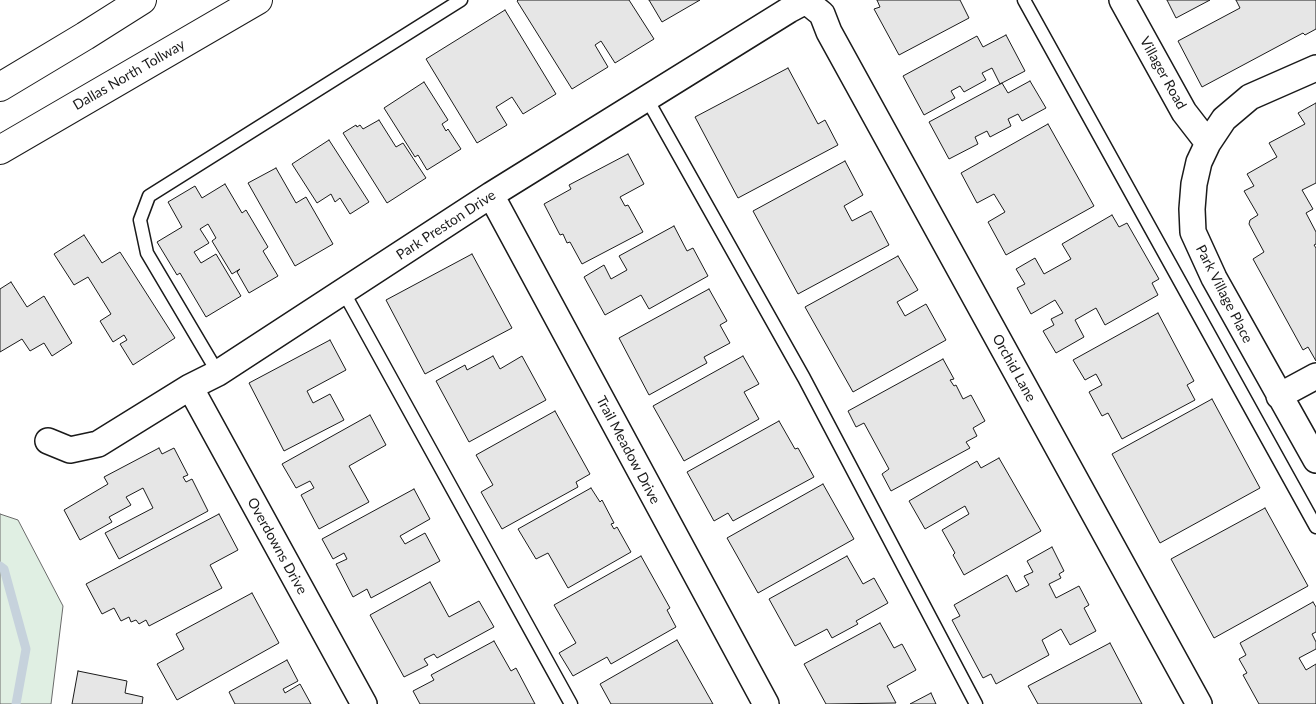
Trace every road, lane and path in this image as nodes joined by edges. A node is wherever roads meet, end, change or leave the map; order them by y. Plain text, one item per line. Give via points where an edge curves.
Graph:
1 (142, 0) edge
2 (258, 0) edge
3 (460, 0) edge
4 (806, 0) edge
5 (1024, 0) edge
6 (1122, 0) edge
7 (829, 32) joint
8 (1316, 68) edge
9 (0, 86) edge
10 (647, 99) junction
11 (1208, 143) junction
12 (0, 150) edge
13 (491, 195) junction
14 (343, 292) junction
15 (218, 373) junction
16 (1316, 376) edge
17 (190, 387) junction
18 (1279, 396) junction
19 (48, 441) dead end
20 (1316, 460) edge
21 (1316, 528) edge
22 (364, 704) edge
23 (571, 704) edge
24 (766, 704) edge
25 (976, 704) edge
26 (1199, 704) edge

1 - 9 highway
2 - 12 highway, Dallas North Tollway
3 - 15 lane via 149,196 140,220 147,253
4 - 7 street, Park Preston Drive via 822,14
4 - 10 street, Park Preston Drive
5 - 21 lane
6 - 11 street, Villager Road via 1184,112
7 - 26 street, Orchid Lane
8 - 11 street, Park Village Place via 1250,98 1224,119
10 - 13 street, Park Preston Drive
10 - 25 lane via 804,378
11 - 18 street, Park Village Place via 1194,184 1193,232 1214,278
13 - 14 street, Park Preston Drive
13 - 24 street, Trail Meadow Drive
14 - 15 street, Park Preston Drive
14 - 23 lane
15 - 17 street, Park Preston Drive
16 - 18 street
17 - 19 street, Park Preston Drive via 98,444 70,450
17 - 22 street, Overdowns Drive
18 - 20 street, Park Village Place

